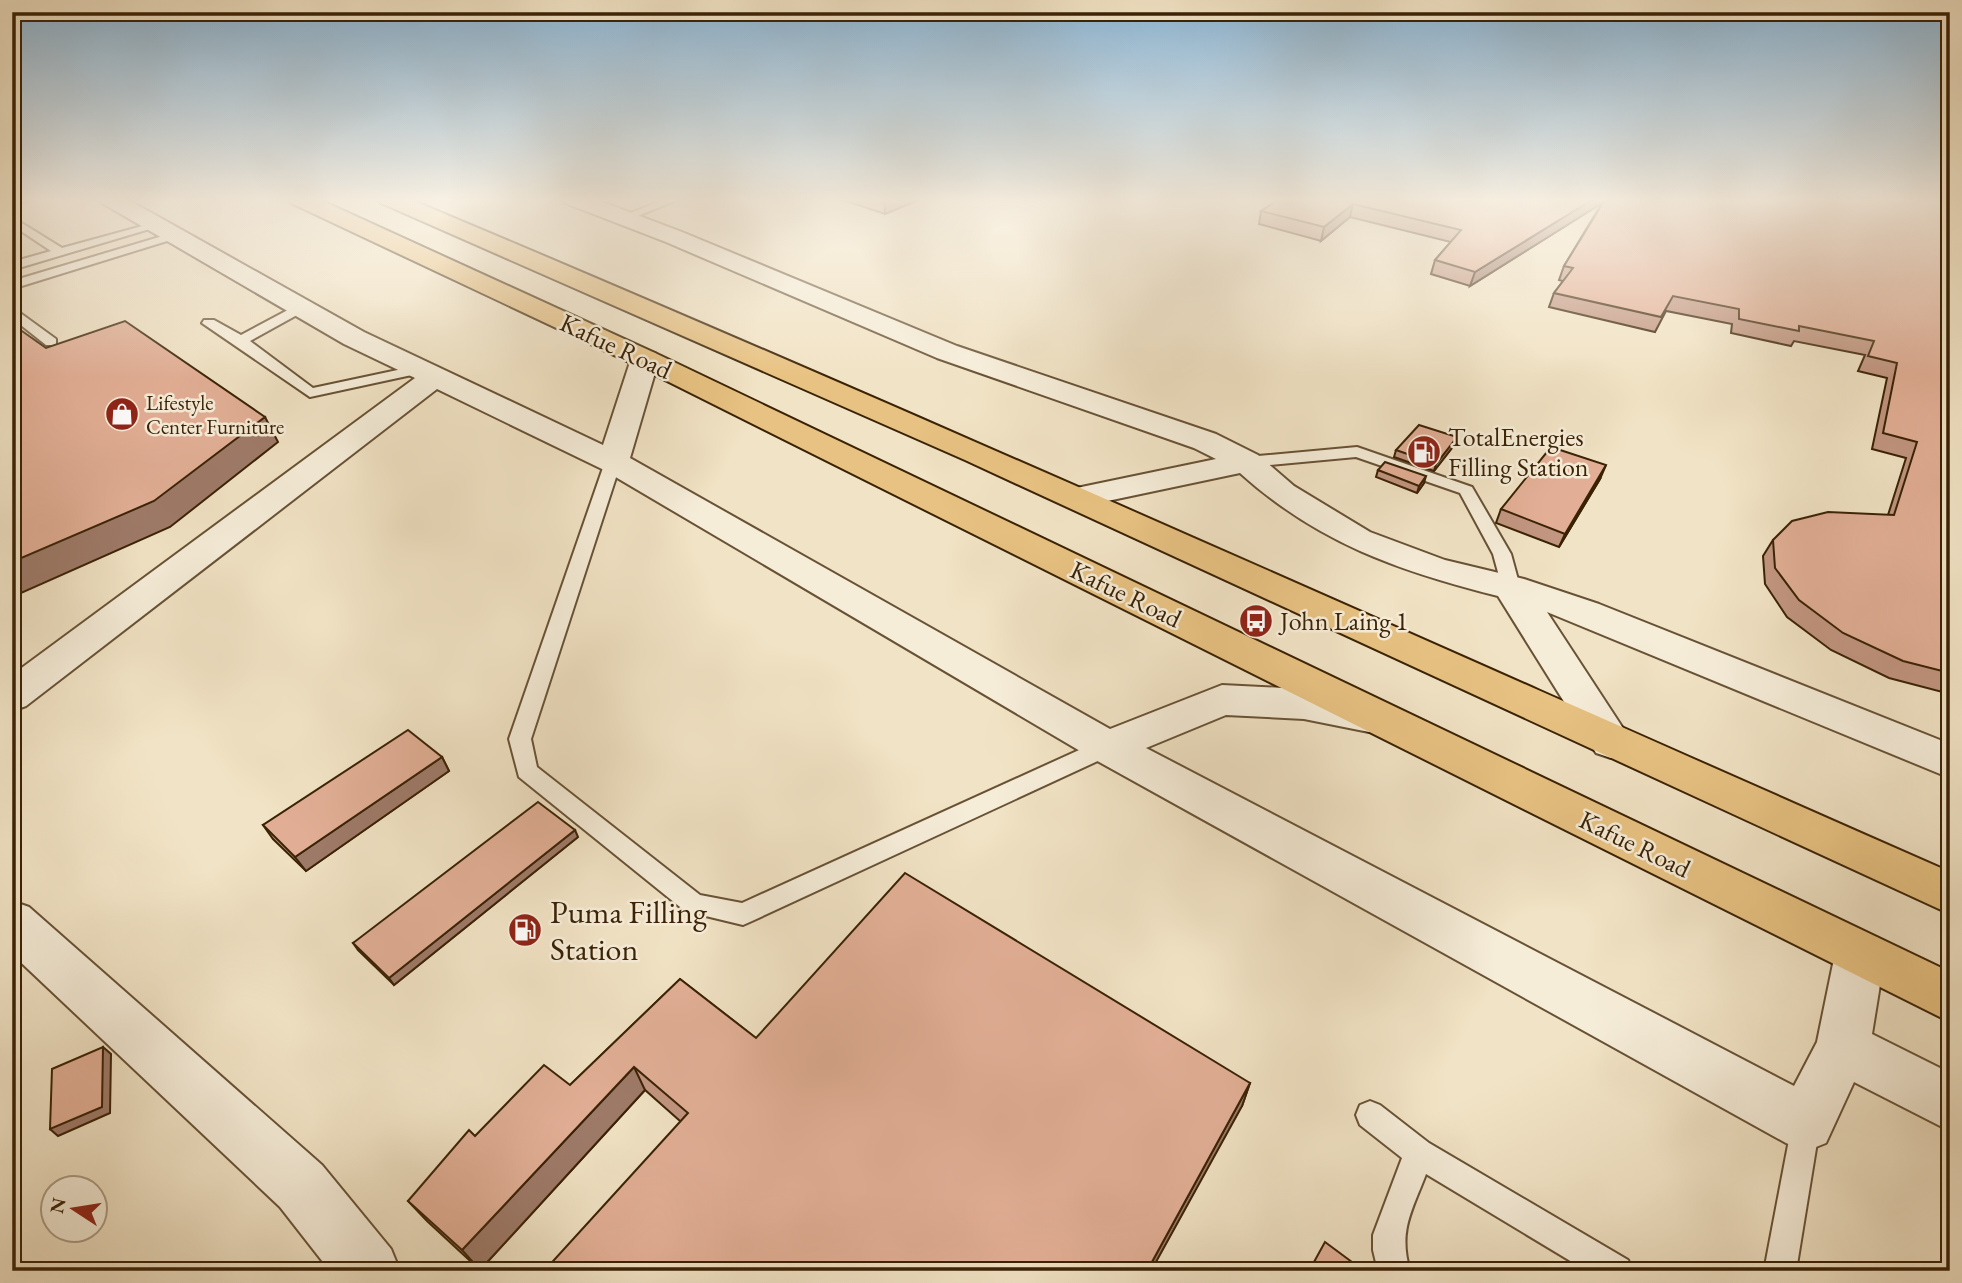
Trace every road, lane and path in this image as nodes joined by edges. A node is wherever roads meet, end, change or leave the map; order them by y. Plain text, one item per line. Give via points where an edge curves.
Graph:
1 (40, 258) edge
2 (88, 258) edge
3 (215, 258) edge
4 (428, 258) edge
5 (532, 258) edge
6 (721, 258) edge
7 (12, 266) edge
8 (12, 285) edge
9 (301, 307) junction
10 (12, 311) edge
11 (209, 323) dead end
12 (241, 341) junction
13 (51, 342) dead end
14 (645, 359) junction
15 (428, 372) junction
16 (613, 462) junction
17 (1247, 462) junction
18 (1079, 497) junction
19 (1511, 587) junction
20 (12, 696) edge
21 (1382, 719) junction
22 (1611, 741) junction
23 (1107, 747) junction
24 (1950, 762) edge
25 (1950, 894) edge
26 (12, 922) edge
27 (1860, 954) junction
28 (1950, 998) edge
29 (1843, 1047) junction
30 (1950, 1103) edge
31 (1370, 1115) dead end
32 (1806, 1123) junction
33 (1419, 1153) junction
34 (369, 1271) edge
35 (1394, 1271) edge
36 (1618, 1271) edge
37 (1780, 1271) edge

1 - 7 lane
2 - 8 lane
3 - 9 street
4 - 14 main road, Kafue Road
5 - 18 main road, Kafue Road
6 - 17 street via 947,352 1205,442
9 - 12 lane
9 - 15 street
10 - 13 lane
11 - 12 lane
12 - 15 lane via 310,393
14 - 16 street
14 - 21 main road, Kafue Road
15 - 16 street
15 - 20 street
16 - 23 street
16 - 23 lane via 520,739 527,771 694,904 743,914
17 - 18 street
17 - 19 street via 1282,492 1358,539 1435,569
17 - 19 lane via 1357,453 1466,490 1502,555
18 - 22 main road, Kafue Road
19 - 22 street
19 - 24 street via 1586,613
21 - 23 street via 1304,704 1222,700
21 - 27 main road, Kafue Road
22 - 25 main road, Kafue Road
23 - 32 street
26 - 34 street via 301,1186
27 - 28 main road, Kafue Road
27 - 29 street
29 - 30 street
29 - 32 street
31 - 33 lane
32 - 37 lane
33 - 35 lane via 1388,1235
33 - 36 lane

